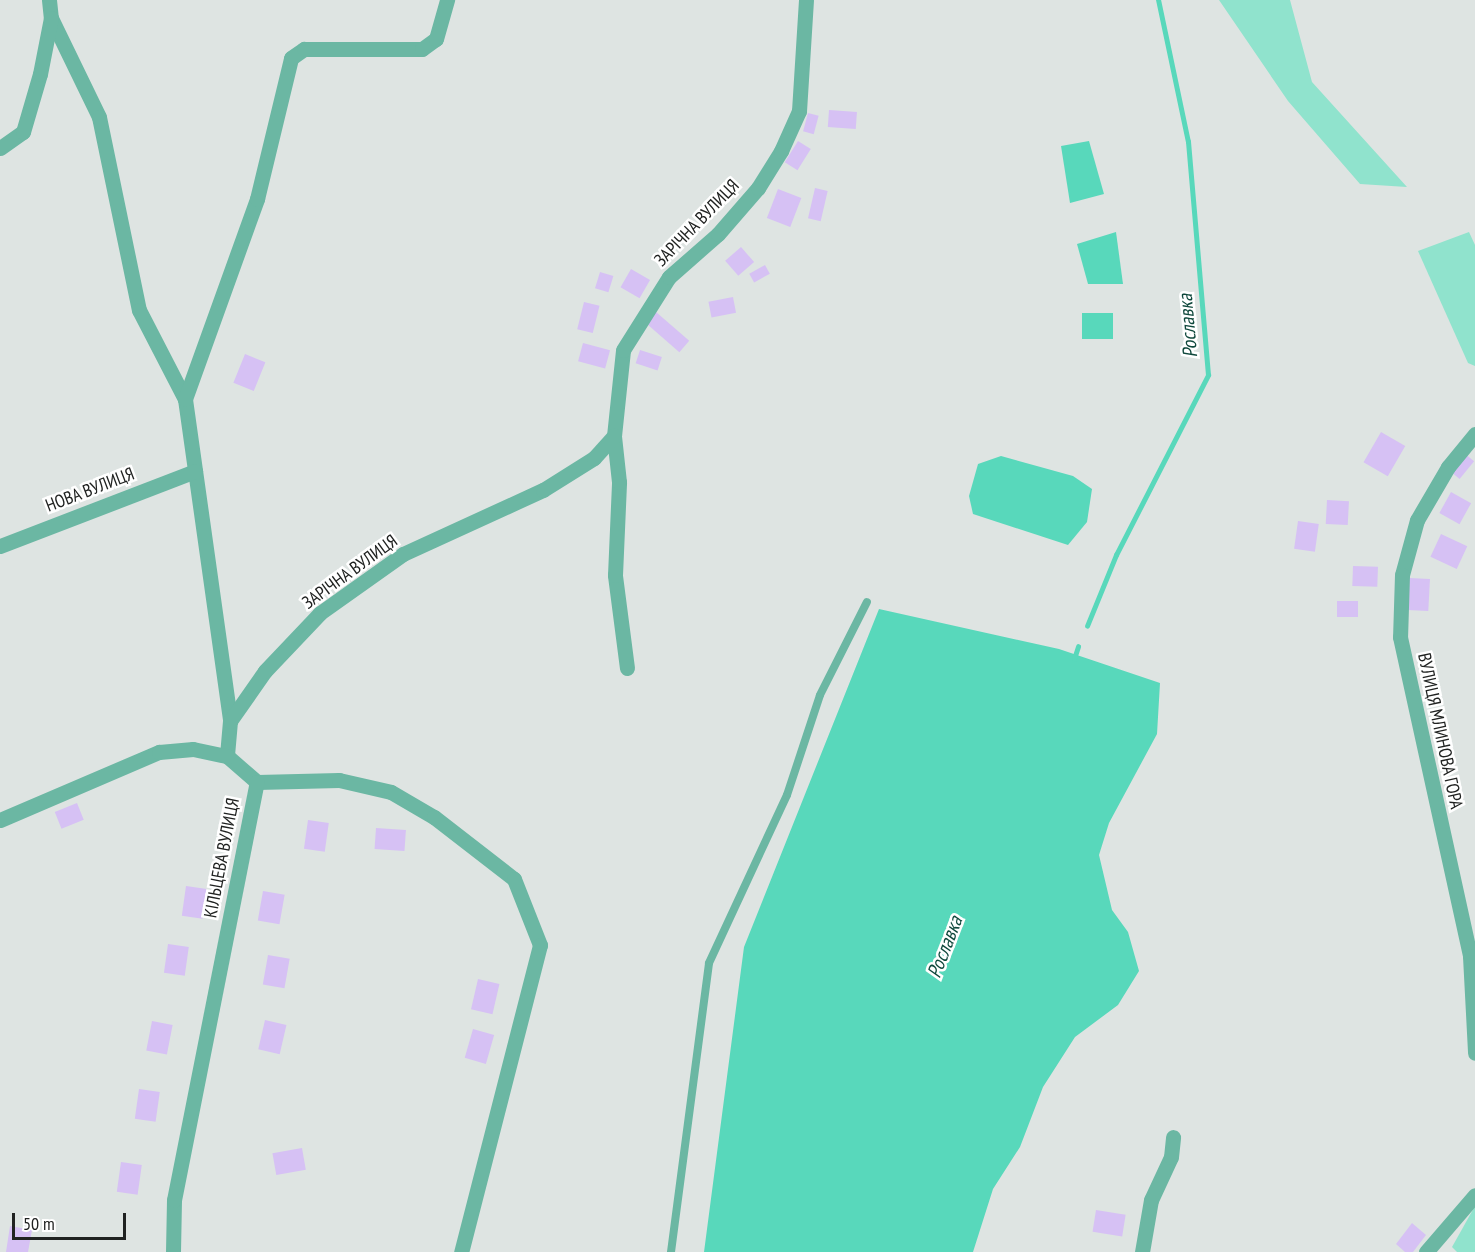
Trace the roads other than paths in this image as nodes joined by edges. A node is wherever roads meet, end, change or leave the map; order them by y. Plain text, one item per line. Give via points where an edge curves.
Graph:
1 (49, 0) edge
2 (447, 0) edge
3 (806, 0) edge
4 (51, 18) junction
5 (0, 148) edge
6 (185, 399) junction
7 (1475, 434) edge
8 (615, 436) junction
9 (195, 471) junction
10 (0, 546) edge
11 (867, 602) dead end
12 (627, 668) dead end
13 (230, 721) junction
14 (227, 756) junction
15 (257, 782) junction
16 (0, 820) edge
17 (1475, 1053) edge
18 (1173, 1137) dead end
19 (1475, 1195) edge
20 (173, 1252) edge
21 (461, 1252) edge
22 (671, 1252) edge
23 (1142, 1252) edge
24 (1426, 1252) edge

1 - 4 street
2 - 6 street via 436,39 422,49 304,49 291,58 257,199
3 - 8 street, ЗАРІЧНА ВУЛИЦЯ via 799,111 758,188 718,234 669,277 624,350
4 - 5 street via 23,132
4 - 6 street via 99,117 139,310
6 - 9 street
7 - 17 street, ВУЛИЦЯ МЛИНОВА ГОРА via 1448,467 1417,519 1402,574 1400,637 1470,956
8 - 12 street, ЗАРІЧНА ВУЛИЦЯ via 619,482 615,575
8 - 13 street, ЗАРІЧНА ВУЛИЦЯ via 594,458 543,490 403,554 320,614 265,671
9 - 10 street, НОВА ВУЛИЦЯ
9 - 13 street
11 - 22 lane via 820,695 787,795 709,963
13 - 14 street
14 - 15 street
14 - 16 street via 193,749 159,752
15 - 20 street, КІЛЬЦЕВА ВУЛИЦЯ via 174,1200
15 - 21 street, КІЛЬЦЕВА ВУЛИЦЯ via 339,780 392,792 434,817 514,879 540,945
18 - 23 street via 1171,1157 1151,1200
19 - 24 street

